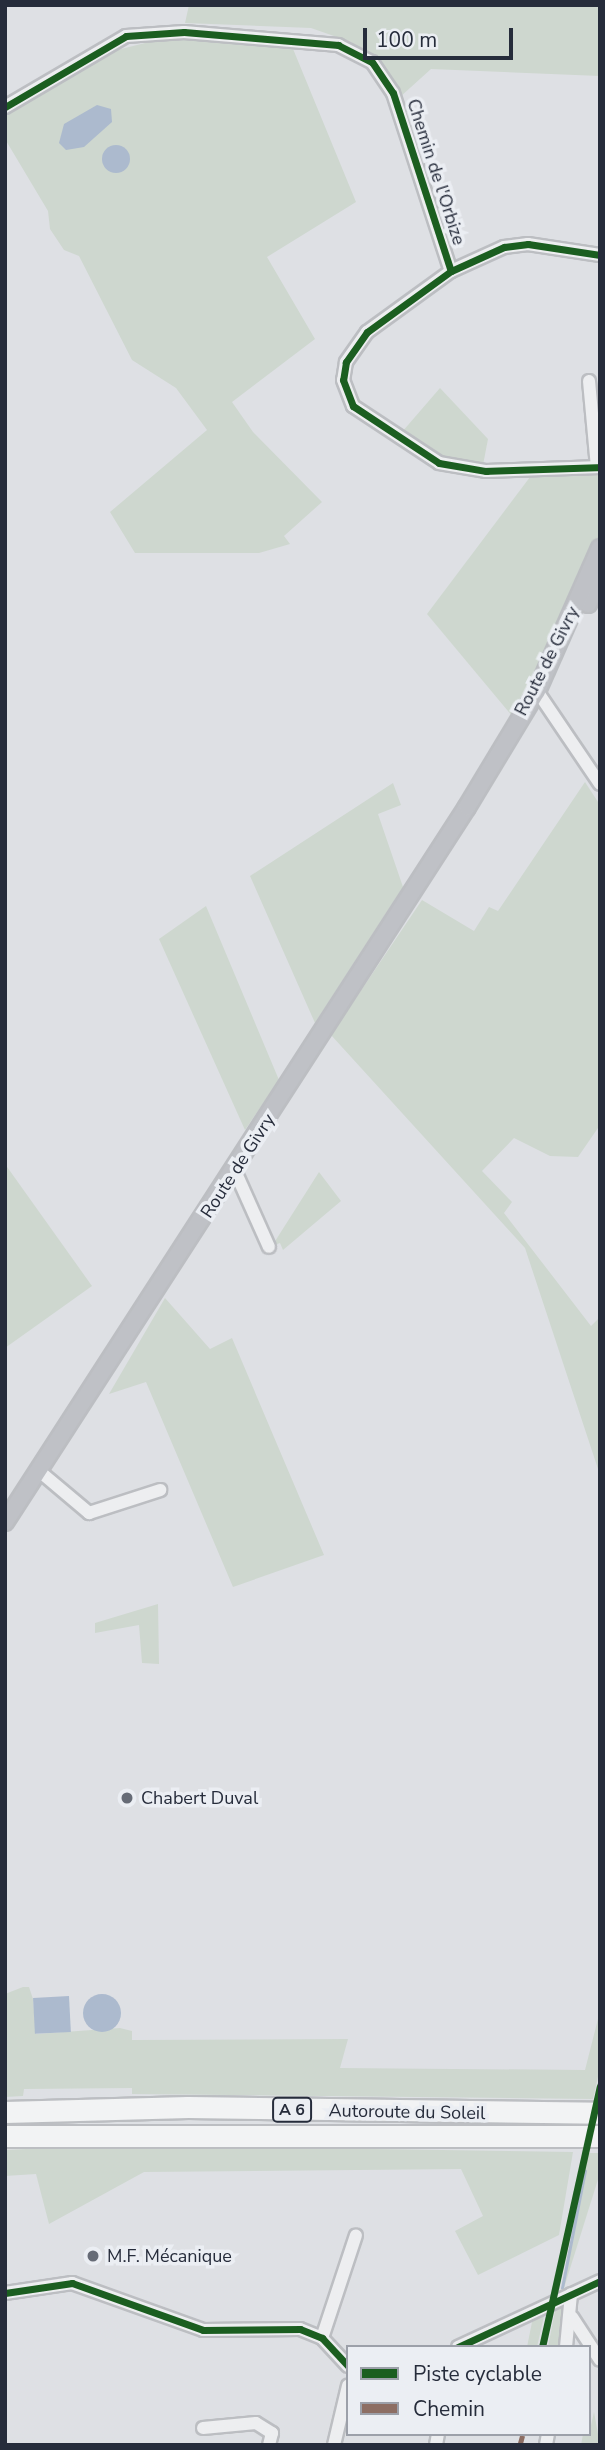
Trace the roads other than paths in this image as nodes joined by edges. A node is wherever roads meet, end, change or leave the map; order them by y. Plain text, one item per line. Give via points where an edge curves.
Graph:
1 (5, 107) edge
2 (600, 255) edge
3 (451, 271) junction
4 (589, 381) dead end
5 (598, 467) edge
6 (600, 548) edge
7 (600, 578) edge
8 (540, 695) junction
9 (600, 784) edge
10 (235, 1171) junction
11 (269, 1247) dead end
12 (38, 1470) junction
13 (159, 1490) dead end
14 (5, 1522) edge
15 (5, 2112) edge
16 (589, 2113) edge
17 (5, 2136) edge
18 (589, 2136) edge
19 (356, 2235) dead end
20 (600, 2281) edge
21 (5, 2293) edge
22 (571, 2294) junction
23 (572, 2317) junction
24 (322, 2338) junction
25 (462, 2345) edge
26 (566, 2345) edge
27 (590, 2345) edge
28 (346, 2364) edge
29 (346, 2394) edge
30 (204, 2428) dead end
31 (269, 2445) edge
32 (334, 2445) edge

1 - 3 street, Chemin de l'Orbize via 126,36 184,32 338,45 372,62 393,93
2 - 3 street via 528,244 504,247
3 - 5 street via 384,317 355,347 343,380 354,406 439,463 461,469
4 - 5 street
6 - 8 main road, Route de Givry
7 - 8 main road, Route de Givry
8 - 9 street
8 - 10 main road, Route de Givry
10 - 11 street
10 - 12 main road, Route de Givry
12 - 13 street via 89,1513
12 - 14 main road, Route de Givry
15 - 16 highway, Autoroute du Soleil / A 6 via 188,2107
17 - 18 highway, Autoroute du Soleil / A 6
19 - 24 street
20 - 22 street
21 - 24 street via 72,2283 203,2330 289,2328
22 - 23 street
22 - 25 street
23 - 26 street
23 - 27 street
24 - 28 street
29 - 32 street
30 - 31 street via 256,2423 272,2433

